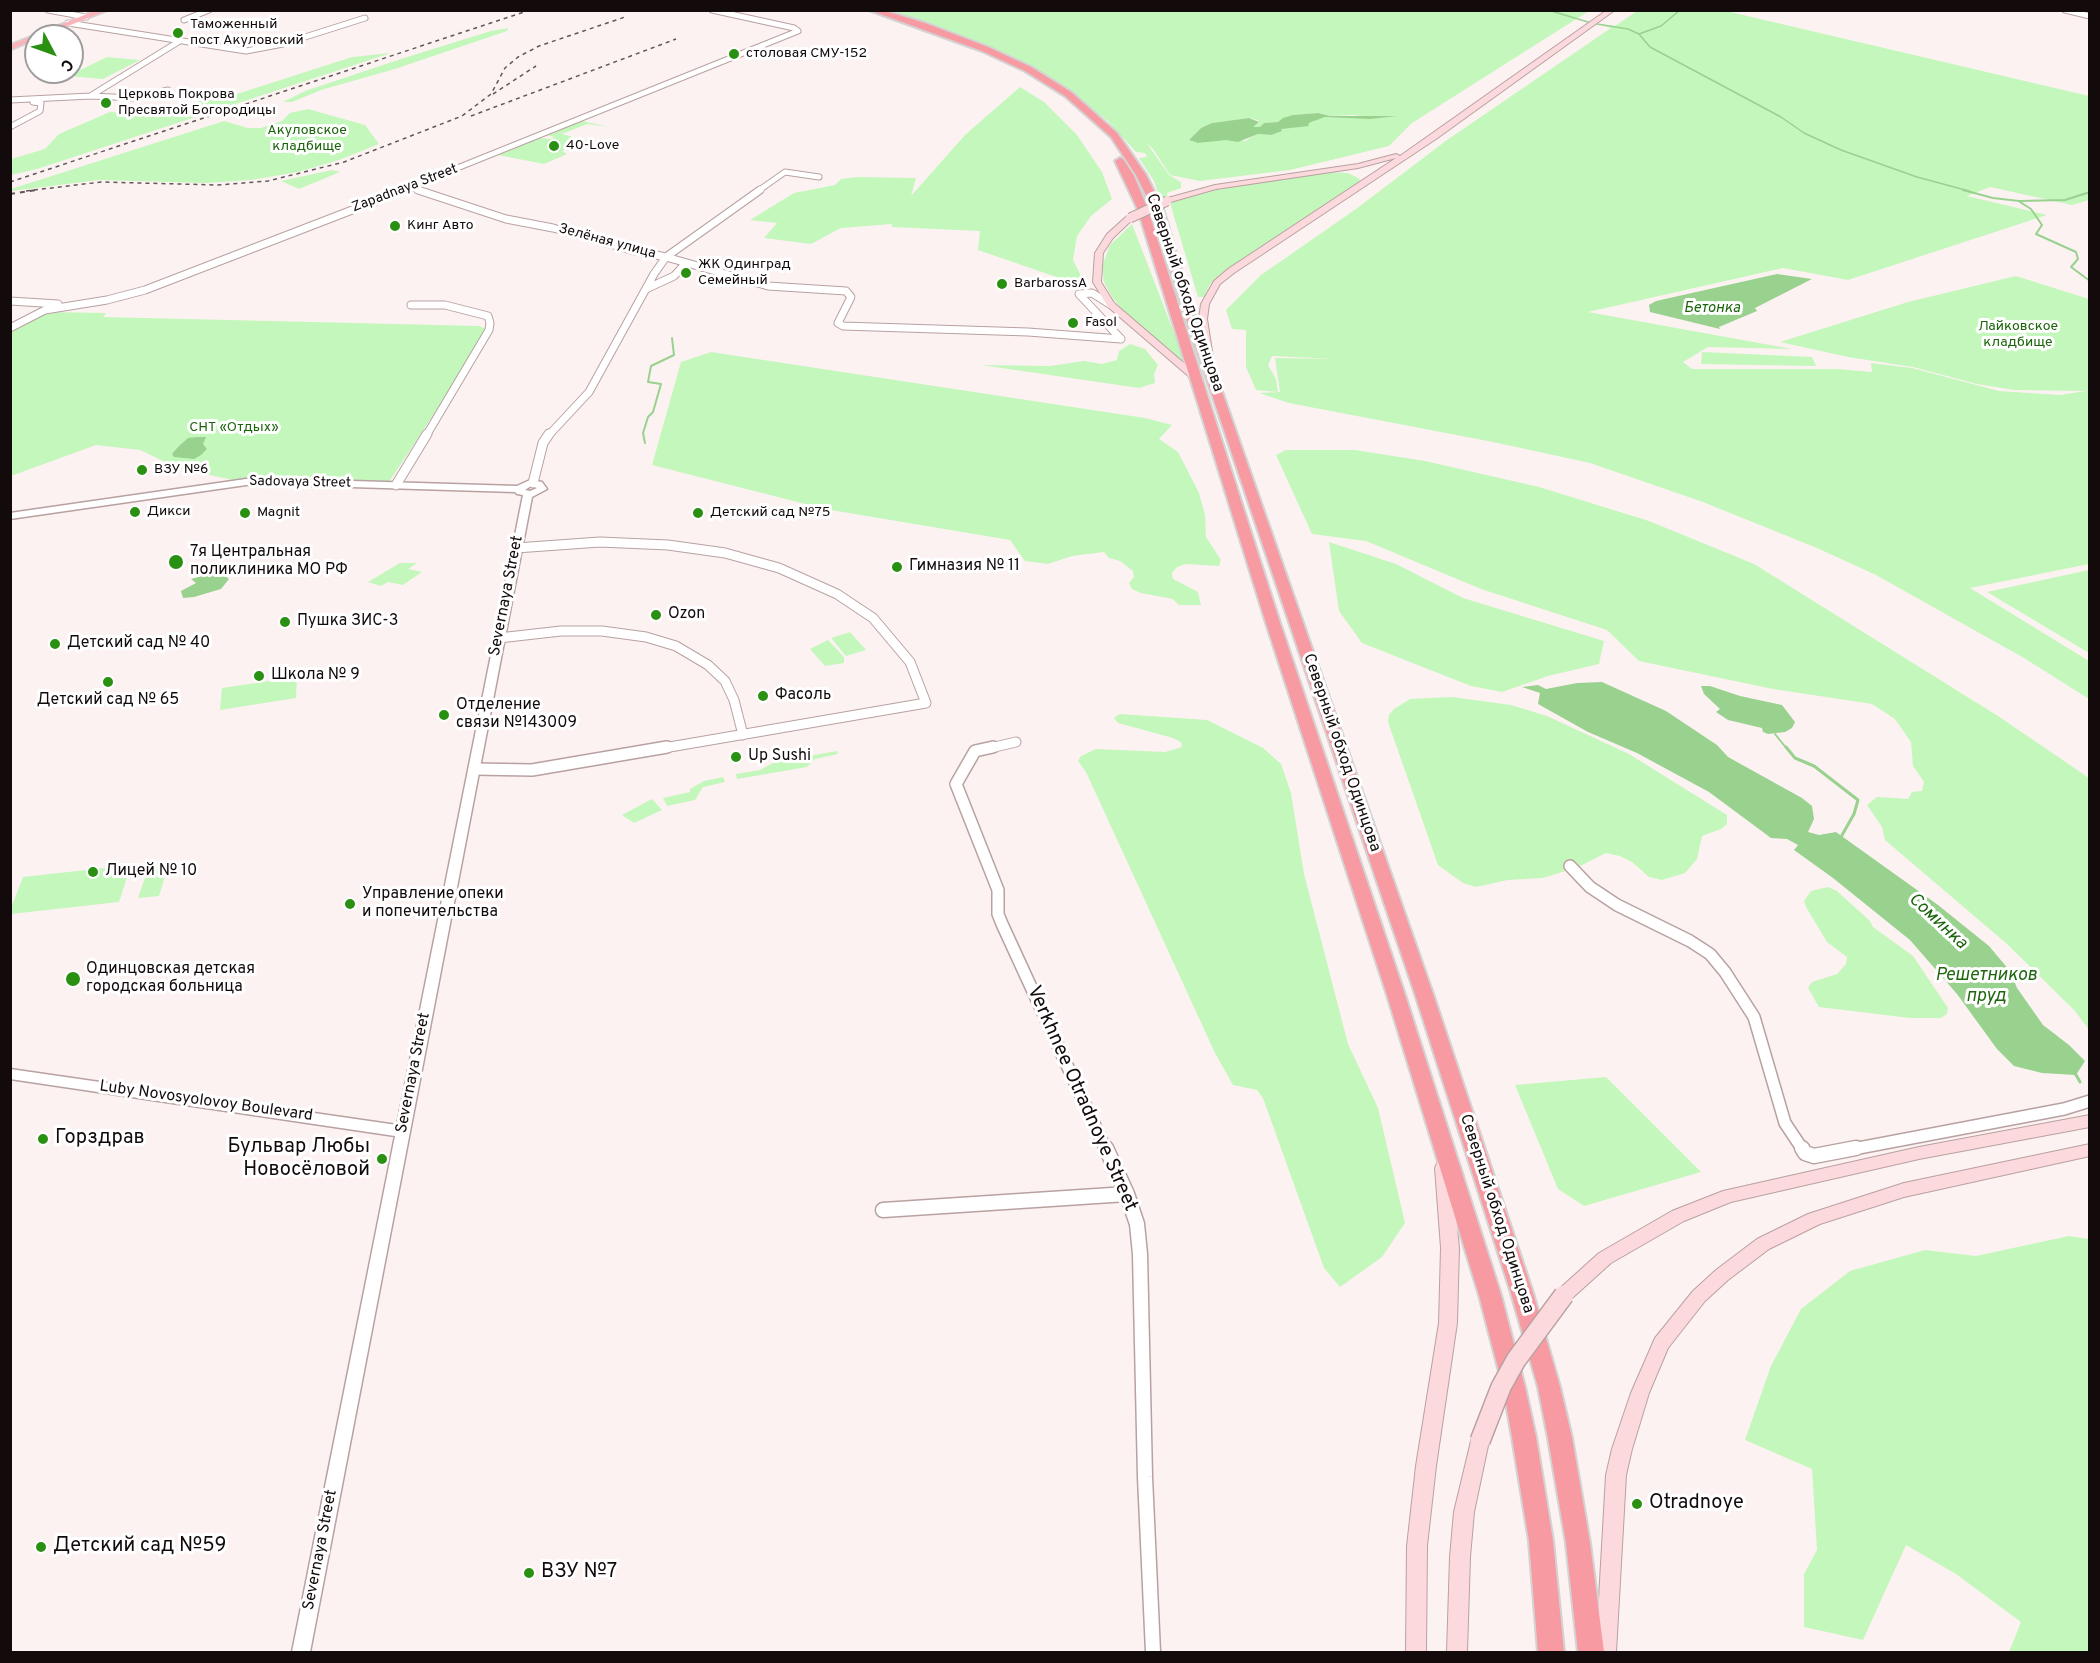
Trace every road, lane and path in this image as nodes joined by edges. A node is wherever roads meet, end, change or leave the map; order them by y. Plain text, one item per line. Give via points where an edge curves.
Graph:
1 (48, 10) edge
2 (100, 10) edge
3 (105, 10) edge
4 (190, 10) edge
5 (209, 10) edge
6 (712, 10) edge
7 (857, 10) edge
8 (872, 10) edge
9 (1612, 10) edge
10 (2065, 10) edge
11 (202, 12) junction
12 (2090, 16) edge
13 (84, 17) junction
14 (366, 18) dead end
15 (184, 20) dead end
16 (68, 23) junction
17 (178, 42) junction
18 (10, 47) edge
19 (168, 90) dead end
20 (91, 96) junction
21 (10, 102) edge
22 (10, 127) edge
23 (1433, 137) junction
24 (1326, 171) junction
25 (819, 177) dead end
26 (1360, 186) junction
27 (409, 187) junction
28 (666, 257) junction
29 (685, 264) junction
30 (1098, 270) junction
31 (646, 289) junction
32 (1088, 292) junction
33 (10, 301) edge
34 (66, 305) junction
35 (411, 305) dead end
36 (1111, 305) junction
37 (10, 328) edge
38 (1203, 371) junction
39 (533, 483) joint
40 (396, 485) junction
41 (523, 491) junction
42 (10, 516) edge
43 (516, 548) junction
44 (499, 638) junction
45 (744, 735) junction
46 (1016, 742) dead end
47 (474, 769) junction
48 (1570, 866) dead end
49 (10, 1074) edge
50 (1423, 1079) junction
51 (2090, 1101) edge
52 (2090, 1121) edge
53 (402, 1131) junction
54 (2086, 1151) edge
55 (1127, 1194) junction
56 (883, 1209) dead end
57 (301, 1653) edge
58 (1153, 1653) edge
59 (1416, 1653) edge
60 (1457, 1653) edge
61 (1551, 1653) edge
62 (1590, 1653) edge
63 (1606, 1653) edge

1 - 13 street
2 - 13 main road
3 - 13 main road
4 - 11 street
5 - 11 street
6 - 27 street, Zapadnaya Street via 798,31
7 - 38 highway, Северный обход Одинцова via 938,36 1019,72 1065,101 1104,139 1129,176
8 - 38 highway, Северный обход Одинцова via 969,42 1028,69 1068,94 1103,123 1126,150 1158,209
9 - 23 main road
10 - 12 street
11 - 15 street
13 - 16 main road
13 - 18 main road
14 - 17 street via 252,51
16 - 17 street
16 - 18 main road
17 - 20 street
19 - 20 street via 135,98
20 - 21 street
21 - 22 street via 41,103 40,111
23 - 24 main road via 1389,159
23 - 26 main road
24 - 26 main road via 1358,174 1364,180
24 - 30 main road, bridge via 1215,187 1167,201 1130,218 1104,244
25 - 28 street, Зелёная улица via 784,172
26 - 38 main road via 1217,283 1204,311
27 - 28 street, Зелёная улица via 506,219
27 - 34 street, Zapadnaya Street via 156,287 107,300
28 - 29 street
28 - 31 street
29 - 31 street via 674,276
29 - 32 street via 768,286 846,291 850,297 838,323 843,326 1121,339 1079,294
30 - 32 street via 1094,287
30 - 36 main road via 1097,282
31 - 39 street via 589,392 543,443
32 - 36 street
33 - 34 street
34 - 37 street, Zapadnaya Street via 45,310
35 - 40 street via 445,305 488,315 489,330
36 - 38 main road
38 - 50 highway, Северный обход Одинцова via 1280,644
38 - 62 highway, Северный обход Одинцова via 1424,994 1536,1339 1569,1489
39 - 41 street, Severnaya Street via 542,489
40 - 41 street, Sadovaya Street
40 - 42 street, Sadovaya Street via 244,482
41 - 43 street, Severnaya Street
43 - 44 street, Severnaya Street
43 - 45 street via 600,542 684,546 743,557 797,574 850,601 878,624 910,662 926,703
44 - 45 street via 602,631 676,646 708,665 725,681
44 - 47 street, Severnaya Street
45 - 47 street via 532,770
46 - 55 street, Verkhnee Otradnoye Street via 975,751 956,784 998,890 1002,924
47 - 53 street, Severnaya Street
48 - 51 street via 1590,887 1617,905 1710,954 1725,972 1754,1017 1785,1123 1805,1153 1814,1156
49 - 53 street, Luby Novosyolovoy Boulevard
50 - 59 main road via 1445,1178 1450,1285 1417,1546
50 - 61 highway, Северный обход Одинцова via 1490,1295 1514,1388 1539,1530
52 - 60 main road, bridge via 1919,1153 1730,1196 1678,1216 1605,1258 1563,1295 1511,1369 1488,1416 1470,1479 1462,1534
53 - 57 street, Severnaya Street
54 - 63 main road via 1904,1190 1804,1223 1763,1244 1722,1275 1678,1320 1654,1360 1631,1420 1616,1475
55 - 56 street
55 - 58 street, Verkhnee Otradnoye Street via 1137,1224 1140,1254

